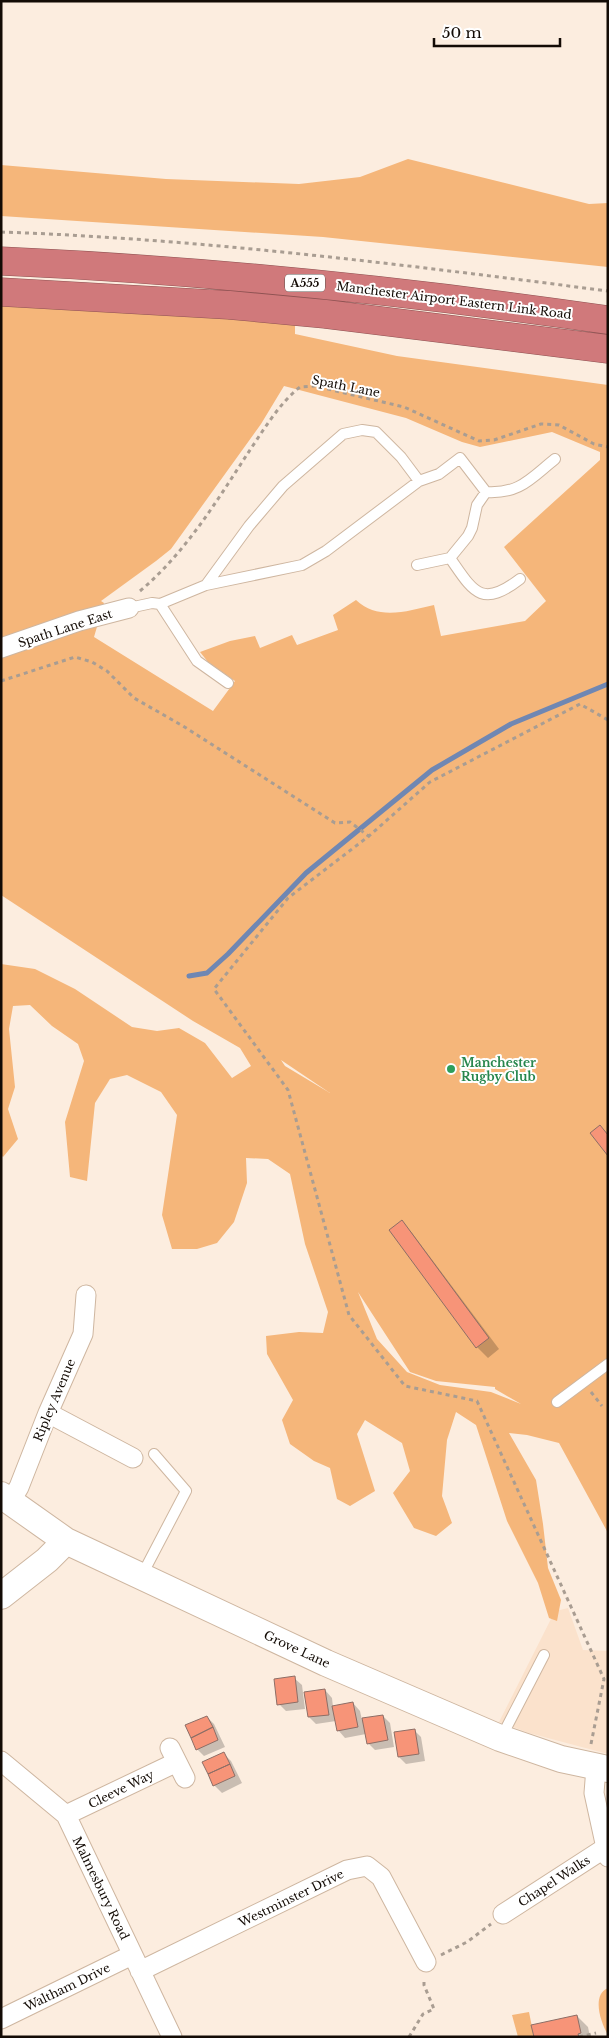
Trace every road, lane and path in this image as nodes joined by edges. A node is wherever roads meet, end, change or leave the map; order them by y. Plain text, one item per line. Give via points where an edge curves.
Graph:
1 (1, 232) edge
2 (1, 261) edge
3 (608, 291) edge
4 (1, 292) edge
5 (608, 320) edge
6 (608, 349) edge
7 (608, 447) edge
8 (555, 459) dead end
9 (420, 481) junction
10 (486, 492) junction
11 (450, 558) junction
12 (417, 565) dead end
13 (520, 579) dead end
14 (206, 585) junction
15 (139, 592) dead end
16 (160, 604) junction
17 (129, 608) joint
18 (1, 648) edge
19 (1, 681) edge
20 (228, 683) dead end
21 (608, 720) edge
22 (369, 836) junction
23 (86, 1296) dead end
24 (608, 1364) edge
25 (557, 1402) dead end
26 (48, 1413) junction
27 (154, 1454) dead end
28 (132, 1458) dead end
29 (6, 1499) edge
30 (66, 1541) junction
31 (141, 1576) junction
32 (1, 1596) edge
33 (544, 1655) dead end
34 (500, 1738) junction
35 (1, 1761) edge
36 (177, 1763) dead end
37 (597, 1767) edge
38 (66, 1815) junction
39 (607, 1853) edge
40 (503, 1914) joint
41 (426, 1962) junction
42 (136, 1963) junction
43 (1, 2019) edge
44 (596, 2033) dead end
45 (172, 2037) edge
46 (409, 2037) edge
47 (580, 2037) edge

1 - 3 path via 70,234 360,259
2 - 5 highway, Manchester Airport Eastern Link Road / A555 via 235,276 496,304
4 - 6 highway via 325,314
7 - 15 path, Spath Lane via 594,444 559,425 541,424 494,440 479,441 404,407 315,386 300,386 258,439 178,553
8 - 10 lane via 513,490
9 - 10 lane via 439,474 460,458
9 - 14 lane via 326,551 302,564
9 - 14 lane via 376,432 362,430 343,434 283,486
10 - 11 lane via 476,505 468,536
11 - 12 lane
11 - 13 lane via 478,593 499,592
14 - 16 lane
16 - 17 lane
16 - 20 lane via 197,661
17 - 18 street, Spath Lane East via 79,621
19 - 22 path via 75,657 92,662 107,671 134,698 335,824 350,822
21 - 22 path via 580,704 430,782
22 - 37 path via 288,898 214,989 288,1090 349,1315 405,1386 477,1401 604,1679
23 - 26 street, Ripley Avenue via 83,1334
24 - 25 lane
26 - 28 street
26 - 29 street, Ripley Avenue via 19,1486
27 - 31 lane via 186,1491
29 - 30 main road, Grove Lane
30 - 31 main road, Grove Lane
30 - 32 main road via 48,1560
31 - 34 main road, Grove Lane
33 - 34 lane
34 - 37 main road, Grove Lane via 561,1759
35 - 38 street, Malmesbury Road
36 - 38 street, Cleeve Way
37 - 39 street via 594,1793
38 - 42 street, Malmesbury Road
39 - 40 street, Chapel Walks
40 - 41 path via 467,1942
41 - 42 street, Westminster Drive via 381,1877 367,1866 347,1870
41 - 46 path via 424,1985 434,2009 423,2014
42 - 43 street, Waltham Drive
42 - 45 street, Malmesbury Road
44 - 47 path

